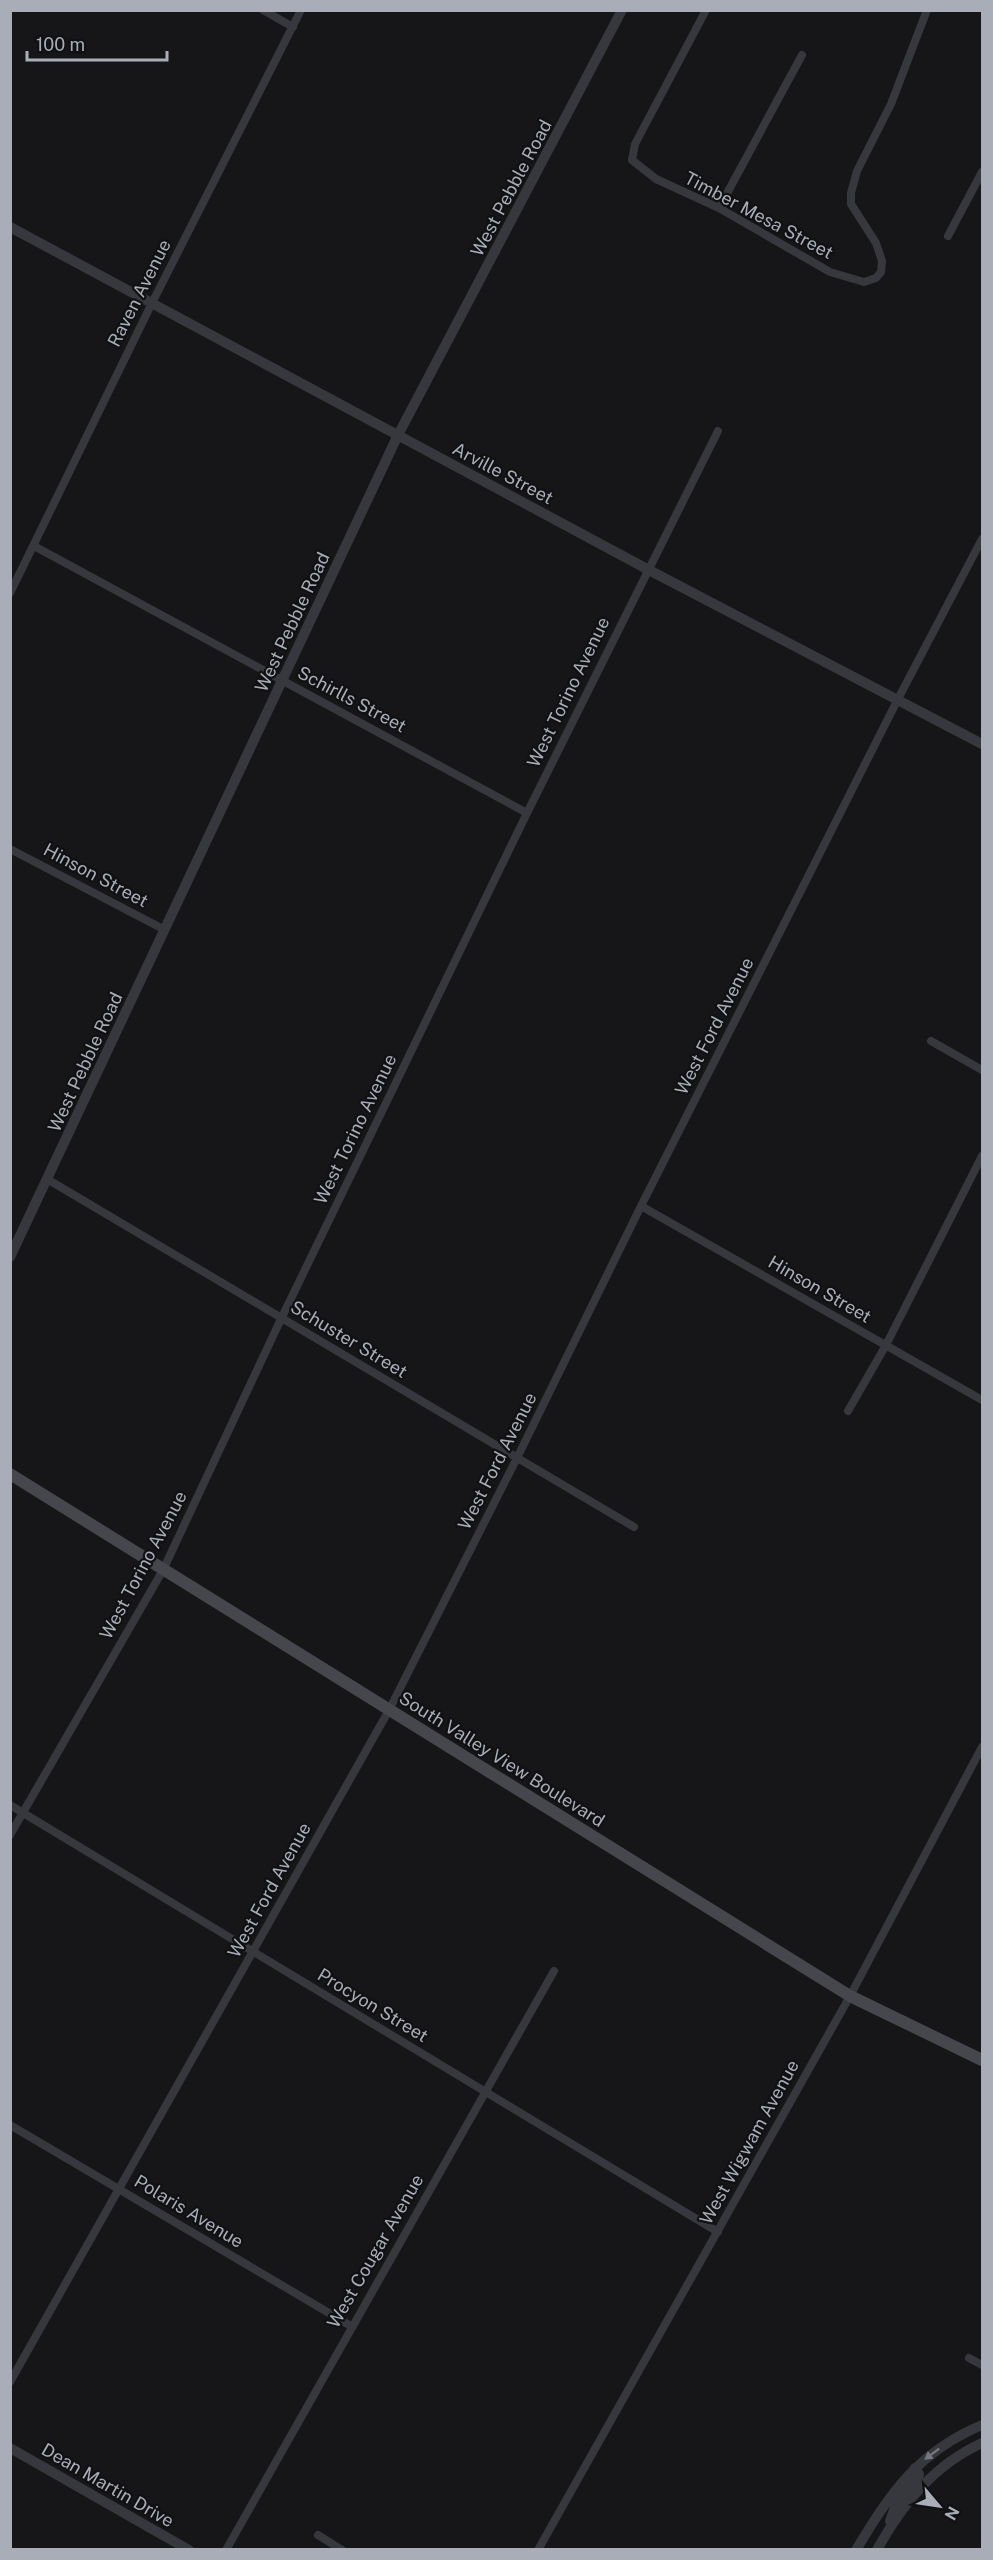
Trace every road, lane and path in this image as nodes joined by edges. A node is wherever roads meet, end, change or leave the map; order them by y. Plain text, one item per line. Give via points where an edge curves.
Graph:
1 (263, 10) edge
2 (301, 10) edge
3 (622, 10) edge
4 (706, 10) edge
5 (927, 10) edge
6 (293, 27) junction
7 (801, 55) dead end
8 (982, 172) edge
9 (719, 208) junction
10 (10, 227) edge
11 (948, 236) dead end
12 (152, 303) junction
13 (718, 431) dead end
14 (399, 435) junction
15 (982, 539) edge
16 (34, 546) junction
17 (647, 569) junction
18 (10, 594) edge
19 (283, 681) junction
20 (898, 699) junction
21 (982, 744) edge
22 (528, 813) junction
23 (10, 849) edge
24 (165, 930) junction
25 (932, 1041) dead end
26 (982, 1070) edge
27 (982, 1156) edge
28 (47, 1179) junction
29 (641, 1206) junction
30 (10, 1257) edge
31 (281, 1319) junction
32 (886, 1345) junction
33 (982, 1400) edge
34 (848, 1411) dead end
35 (517, 1458) junction
36 (10, 1474) edge
37 (634, 1527) dead end
38 (163, 1570) junction
39 (389, 1710) junction
40 (982, 1747) edge
41 (10, 1805) edge
42 (23, 1813) junction
43 (10, 1835) edge
44 (253, 1953) junction
45 (554, 1971) dead end
46 (850, 1996) junction
47 (982, 2060) edge
48 (486, 2091) junction
49 (10, 2125) edge
50 (120, 2189) junction
51 (718, 2232) junction
52 (351, 2326) junction
53 (969, 2358) dead end
54 (982, 2365) edge
55 (10, 2382) edge
56 (982, 2425) edge
57 (982, 2444) edge
58 (10, 2448) edge
59 (915, 2468) junction
60 (887, 2532) junction
61 (318, 2535) dead end
62 (857, 2549) edge
63 (189, 2550) edge
64 (226, 2550) edge
65 (342, 2550) edge
66 (537, 2550) edge
67 (877, 2550) edge

1 - 6 street
2 - 6 street, Raven Avenue
3 - 14 street, West Pebble Road
4 - 9 street, Timber Mesa Street via 635,144 632,160 656,179
5 - 9 street, Timber Mesa Street via 851,193 851,204 876,243 882,261 876,278 864,282 830,272
6 - 12 street, Raven Avenue
7 - 9 street
8 - 11 street
10 - 12 street, Arville Street
12 - 14 street, Arville Street
12 - 16 street, Raven Avenue
13 - 17 street, West Torino Avenue
14 - 17 street, Arville Street
14 - 19 street, West Pebble Road
15 - 20 street, West Ford Avenue
16 - 18 street, Raven Avenue
16 - 19 street, Schirlls Street
17 - 20 street, Arville Street
17 - 22 street, West Torino Avenue
19 - 22 street, Schirlls Street
19 - 24 street, West Pebble Road
20 - 21 street, Arville Street
20 - 29 street, West Ford Avenue
22 - 31 street, West Torino Avenue
23 - 24 street, Hinson Street
24 - 28 street, West Pebble Road
25 - 26 street
27 - 32 street
28 - 30 street, West Pebble Road
28 - 31 street, Schuster Street
29 - 32 street, Hinson Street
29 - 35 street, West Ford Avenue
31 - 35 street, Schuster Street
31 - 38 street, West Torino Avenue
32 - 33 street, Hinson Street
32 - 34 street
35 - 37 street, Schuster Street
35 - 39 street, West Ford Avenue
36 - 38 main road, South Valley View Boulevard
38 - 39 main road, South Valley View Boulevard
38 - 42 street, West Torino Avenue
39 - 44 street, West Ford Avenue
39 - 46 main road, South Valley View Boulevard
40 - 46 street, West Wigwam Avenue
41 - 42 street, Procyon Street
42 - 43 street, West Torino Avenue
42 - 44 street, Procyon Street
44 - 48 street, Procyon Street
44 - 50 street, West Ford Avenue
45 - 48 street, West Cougar Avenue
46 - 47 main road, South Valley View Boulevard
46 - 51 street, West Wigwam Avenue
48 - 51 street, Procyon Street
48 - 52 street, West Cougar Avenue
49 - 50 street, Polaris Avenue
50 - 52 street, Polaris Avenue
50 - 55 street, West Ford Avenue
51 - 66 street, West Wigwam Avenue
52 - 64 street, West Cougar Avenue
53 - 54 street
56 -> 59 street via 951,2441
57 - 60 street via 933,2475 906,2503
58 - 63 street, Dean Martin Drive
59 - 60 street via 918,2477 897,2502
59 - 62 street via 888,2498
60 - 67 street
61 - 65 street

